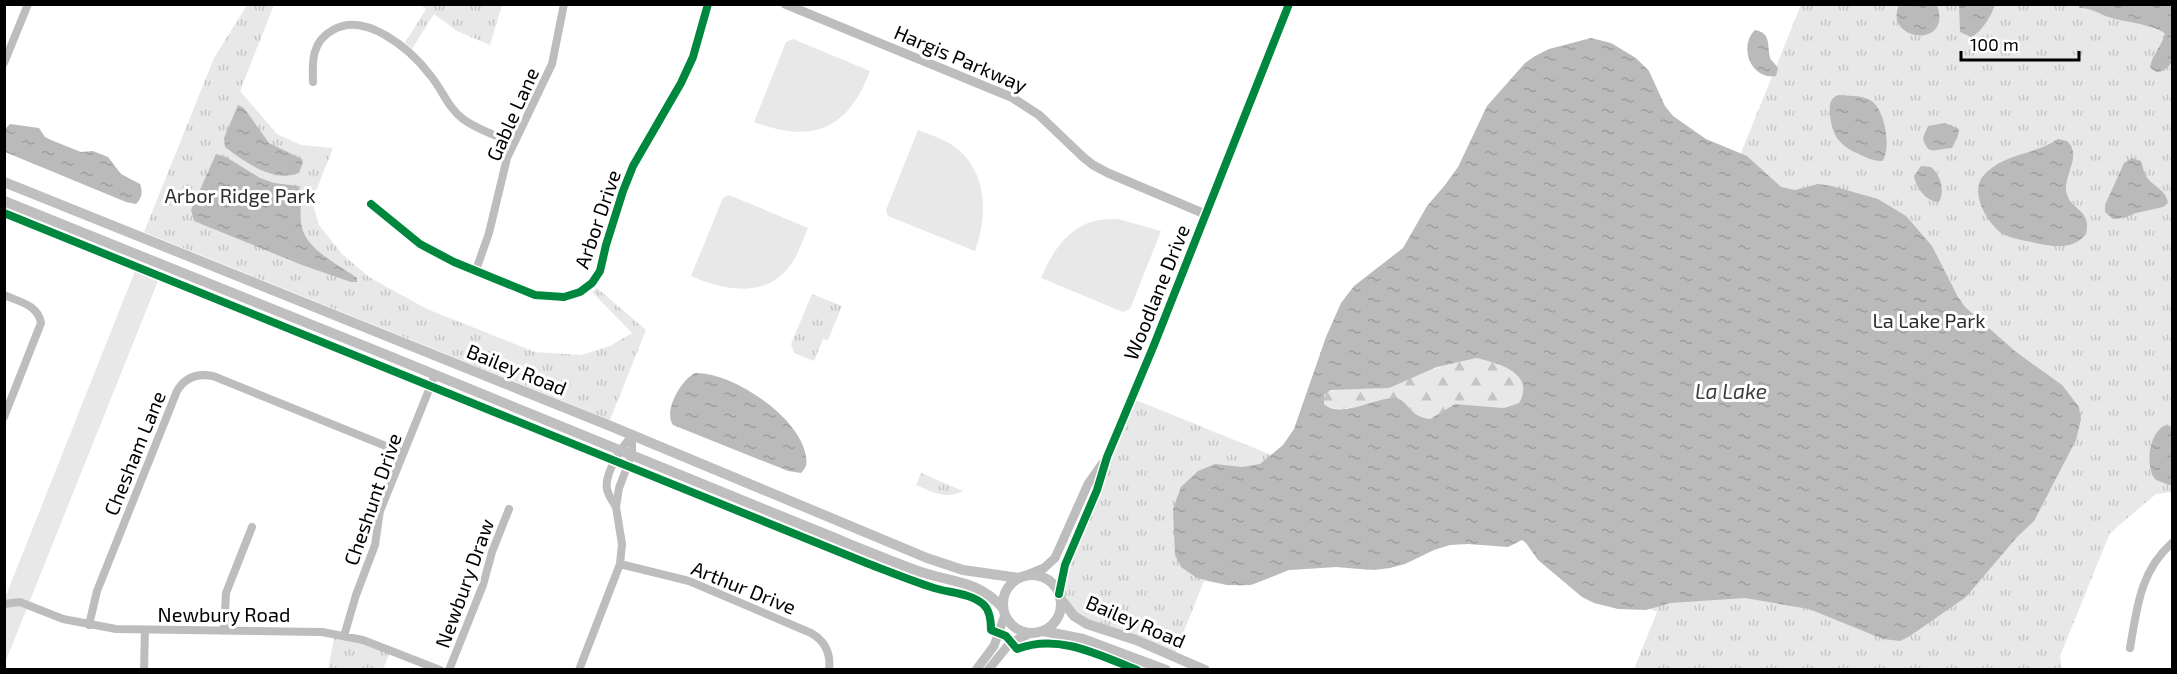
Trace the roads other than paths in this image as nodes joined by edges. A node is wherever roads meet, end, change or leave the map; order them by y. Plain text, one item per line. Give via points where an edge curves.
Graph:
1 (28, 4) edge
2 (564, 4) edge
3 (708, 4) edge
4 (785, 4) edge
5 (1289, 4) edge
6 (4, 63) edge
7 (313, 82) dead end
8 (513, 142) junction
9 (4, 182) edge
10 (4, 201) edge
11 (371, 204) dead end
12 (1205, 214) junction
13 (476, 270) junction
14 (4, 295) edge
15 (435, 375) junction
16 (4, 417) edge
17 (632, 436) junction
18 (620, 449) junction
19 (403, 453) junction
20 (632, 454) junction
21 (1107, 457) junction
22 (616, 507) junction
23 (509, 509) dead end
24 (252, 527) dead end
25 (2172, 543) edge
26 (621, 564) junction
27 (1021, 577) junction
28 (1059, 595) junction
29 (4, 604) edge
30 (1004, 612) junction
31 (89, 625) junction
32 (145, 630) junction
33 (224, 630) junction
34 (1043, 631) junction
35 (1031, 633) junction
36 (344, 636) junction
37 (2130, 648) dead end
38 (144, 669) edge
39 (440, 669) edge
40 (449, 669) edge
41 (579, 669) edge
42 (829, 669) edge
43 (976, 669) edge
44 (988, 669) edge
45 (1166, 669) edge
46 (1205, 669) edge

1 - 6 street
2 - 8 street, Gable Lane via 552,64
3 - 13 street, Arbor Drive via 693,57 623,190 600,271 592,283 571,296 546,297
4 - 12 street, Hargis Parkway via 1011,97 1039,115 1093,165
5 - 12 street, Woodlane Drive
7 - 8 street via 313,56 320,41 341,26 366,26 422,64 464,120
8 - 13 street, Gable Lane
9 - 17 main road, Bailey Road
10 - 15 main road, Bailey Road
11 - 13 street, Arbor Drive via 420,244
12 - 21 street, Woodlane Drive
14 - 16 street via 33,308 41,323
15 - 18 main road, Bailey Road
15 - 19 street, Cheshunt Drive
17 - 18 street
17 - 20 street
17 - 27 main road, Bailey Road via 927,558 963,570
18 - 20 main road, Bailey Road
18 - 22 street via 606,486
19 - 31 street, Chesham Lane via 213,376 189,378 181,383 172,402 97,591
19 - 36 street, Cheshunt Drive via 380,511 375,545
20 - 22 street
20 - 30 main road, Bailey Road via 885,558 976,587 989,593
21 - 27 street, Woodlane Drive via 1088,484 1055,558 1044,568
21 - 28 street, Woodlane Drive via 1065,565
22 - 26 street
23 - 40 street, Newbury Draw
24 - 33 street via 225,598
25 - 37 street via 2144,580
26 - 41 street
26 - 42 street, Arthur Drive via 684,580 814,635 827,650
27 - 28 main road via 1044,578
27 - 30 main road via 1008,587
28 - 34 main road via 1056,620
28 - 46 main road, Bailey Road via 1074,616 1088,624
29 - 31 street, Newbury Road via 21,602
30 - 35 main road via 1016,628
30 - 43 street via 993,646
31 - 32 street, Newbury Road
32 - 33 street, Newbury Road
32 - 38 street
33 - 36 street, Newbury Road via 307,631
34 - 35 main road
34 - 45 main road, Bailey Road via 1083,639
35 - 44 street via 1010,643
36 - 39 street, Newbury Road

